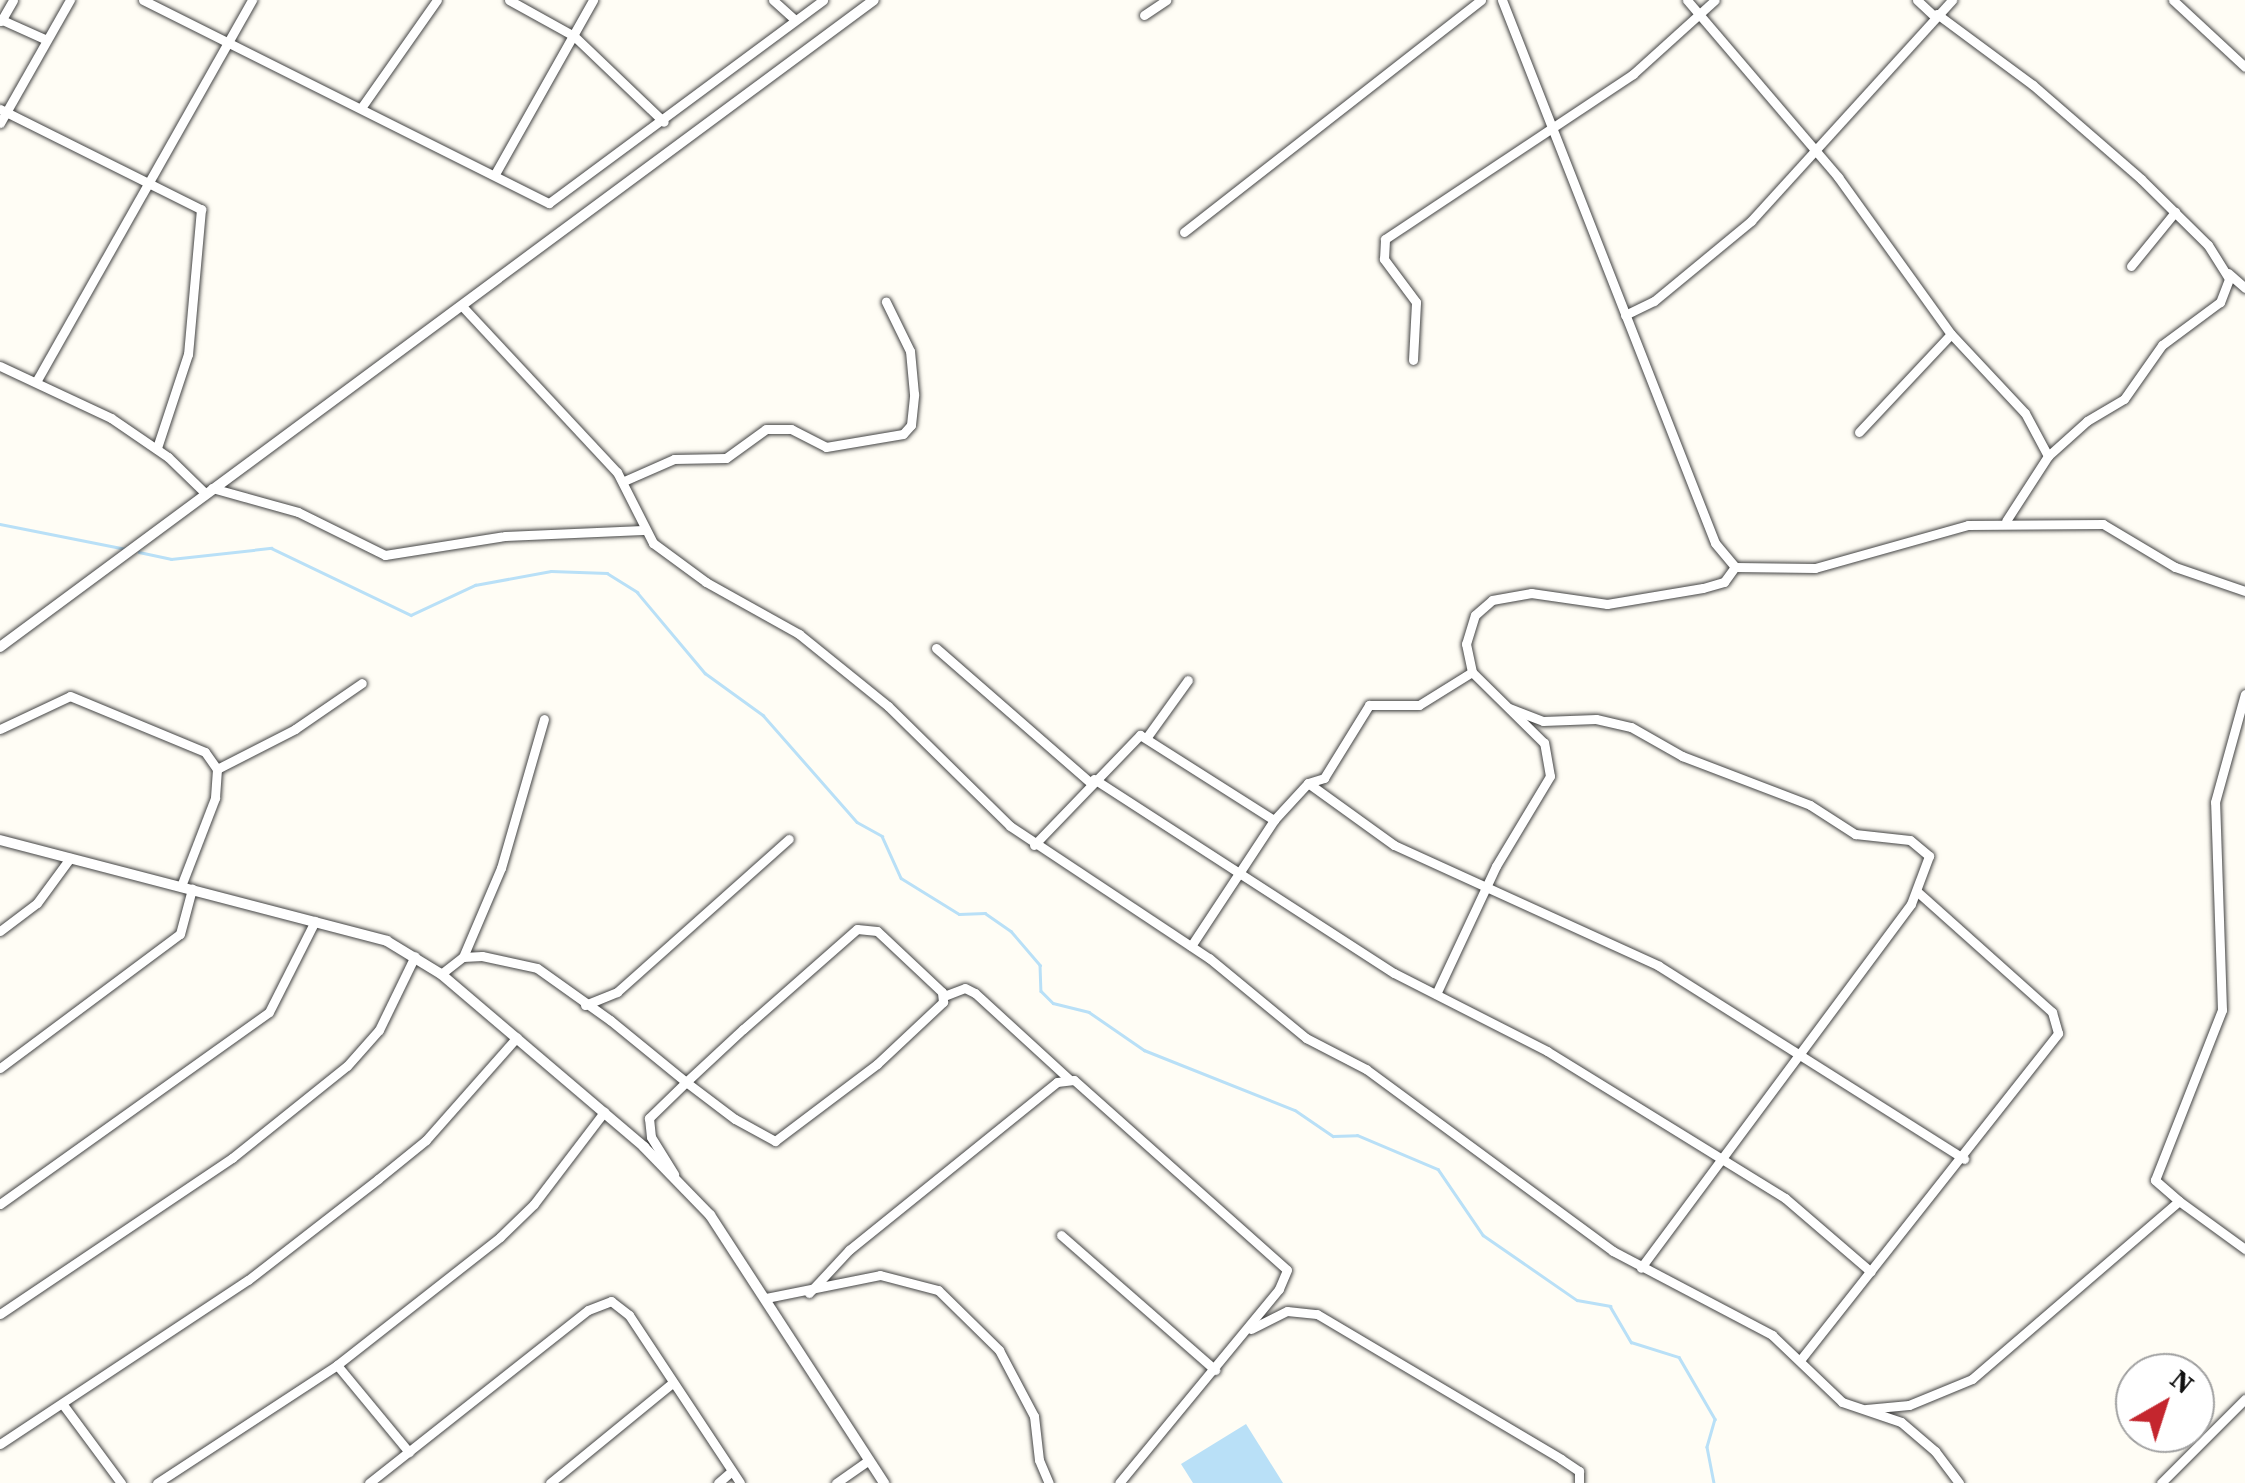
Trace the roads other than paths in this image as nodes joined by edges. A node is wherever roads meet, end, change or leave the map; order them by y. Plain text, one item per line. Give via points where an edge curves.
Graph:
1 (12, 0) edge
2 (70, 0) edge
3 (143, 0) edge
4 (252, 0) edge
5 (436, 0) edge
6 (508, 0) edge
7 (593, 0) edge
8 (773, 0) edge
9 (823, 0) edge
10 (874, 0) edge
11 (1166, 0) edge
12 (1482, 0) edge
13 (1502, 0) edge
14 (1687, 0) edge
15 (1715, 0) edge
16 (1917, 0) edge
17 (1952, 0) edge
18 (2173, 0) edge
19 (1144, 15) dead end
20 (1936, 15) junction
21 (1700, 16) junction
22 (794, 20) junction
23 (1, 21) edge
24 (574, 36) junction
25 (47, 40) junction
26 (226, 42) junction
27 (2245, 67) edge
28 (362, 108) junction
29 (3, 110) edge
30 (664, 122) junction
31 (0, 123) edge
32 (1549, 124) junction
33 (1813, 152) junction
34 (496, 174) junction
35 (148, 182) junction
36 (2175, 212) junction
37 (1184, 232) dead end
38 (2131, 266) dead end
39 (2226, 272) junction
40 (2245, 288) edge
41 (886, 302) dead end
42 (462, 306) junction
43 (1625, 315) junction
44 (1951, 334) junction
45 (1413, 360) dead end
46 (0, 366) edge
47 (37, 380) junction
48 (1859, 432) dead end
49 (156, 448) junction
50 (2048, 456) junction
51 (624, 481) junction
52 (207, 490) junction
53 (2006, 521) junction
54 (643, 530) junction
55 (1734, 566) junction
56 (2245, 590) edge
57 (0, 647) edge
58 (936, 648) dead end
59 (1472, 672) junction
60 (1188, 680) dead end
61 (362, 683) dead end
62 (2245, 694) edge
63 (1509, 708) junction
64 (544, 719) dead end
65 (0, 729) edge
66 (1146, 736) junction
67 (217, 769) junction
68 (1093, 781) junction
69 (1308, 783) junction
70 (1274, 820) junction
71 (789, 839) dead end
72 (0, 840) edge
73 (1034, 845) junction
74 (70, 858) junction
75 (1239, 873) junction
76 (186, 888) junction
77 (1486, 888) junction
78 (1918, 892) junction
79 (315, 921) junction
80 (0, 930) edge
81 (1191, 946) junction
82 (415, 956) junction
83 (463, 958) junction
84 (441, 974) junction
85 (1436, 994) junction
86 (944, 996) junction
87 (586, 1005) junction
88 (518, 1037) junction
89 (1796, 1053) junction
90 (0, 1068) edge
91 (1069, 1078) junction
92 (686, 1082) junction
93 (604, 1112) junction
94 (1964, 1159) junction
95 (1721, 1161) junction
96 (678, 1180) junction
97 (2179, 1201) junction
98 (0, 1204) edge
99 (1061, 1234) dead end
100 (2245, 1249) edge
101 (1641, 1268) junction
102 (1871, 1272) junction
103 (809, 1293) junction
104 (766, 1298) junction
105 (0, 1314) edge
106 (1245, 1333) junction
107 (1800, 1359) junction
108 (337, 1365) junction
109 (1215, 1370) junction
110 (672, 1383) junction
111 (2245, 1399) edge
112 (64, 1406) junction
113 (1863, 1410) junction
114 (0, 1444) edge
115 (409, 1452) junction
116 (869, 1460) junction
117 (732, 1472) junction
118 (121, 1483) edge
119 (157, 1483) edge
120 (369, 1483) edge
121 (550, 1483) edge
122 (718, 1483) edge
123 (740, 1483) edge
124 (836, 1483) edge
125 (884, 1483) edge
126 (1049, 1483) edge
127 (1119, 1483) edge
128 (1580, 1483) edge
129 (1959, 1483) edge
130 (2160, 1483) edge

1 - 23 street
2 - 25 street
3 - 26 street
4 - 26 street
5 - 28 street
6 - 24 street
7 - 24 street
8 - 22 street
9 - 22 street
10 - 42 street
11 - 19 street
12 - 37 street
13 - 32 street
14 - 21 street
15 - 21 street
16 - 20 street
17 - 20 street
18 - 27 street
20 - 33 street
20 - 36 street via 2033,84
21 - 32 street via 1633,74
21 - 33 street
22 - 30 street
23 - 25 street
24 - 30 street
24 - 34 street
25 - 29 street
26 - 28 street
26 - 35 street
28 - 34 street
29 - 31 street
29 - 35 street
30 - 34 street via 548,204
32 - 43 street
32 - 45 street via 1385,239 1384,259 1416,302
33 - 43 street via 1751,221 1648,305
33 - 44 street
35 - 47 street
35 - 49 street via 197,204 204,230 188,354
36 - 38 street
36 - 39 street
39 - 40 street
39 - 50 street via 2229,287 2220,302 2162,344 2124,399 2087,420
41 - 51 street via 910,350 911,426 902,434 826,447 791,429 766,430 726,458 674,459
42 - 51 street
42 - 52 street
43 - 55 street via 1715,543
44 - 48 street
44 - 50 street via 2025,412
46 - 47 street
47 - 49 street
49 - 52 street
50 - 53 street
51 - 54 street
52 - 54 street via 298,512 385,555 505,536
52 - 57 street
53 - 55 street via 1946,530 1815,568
53 - 56 street via 2108,525 2175,567
54 - 73 street via 691,572 814,646
55 - 59 street via 1717,585 1607,604 1531,593 1492,600 1468,627
58 - 68 street
59 - 63 street
59 - 69 street via 1419,705 1370,704 1324,778
60 - 66 street
61 - 67 street
62 - 97 street via 2215,802 2222,1010 2156,1180
63 - 77 street via 1544,743 1550,776
63 - 78 street via 1543,721 1618,723 1682,756 1810,805 1855,834 1917,843 1930,856
64 - 83 street via 500,868
65 - 67 street via 70,696 205,752
66 - 68 street via 1134,736
66 - 70 street
67 - 76 street via 215,798
68 - 73 street
68 - 75 street
69 - 70 street
69 - 77 street via 1394,845
70 - 75 street
71 - 87 street via 618,992
72 - 74 street
73 - 81 street
74 - 76 street
74 - 80 street via 38,903
75 - 81 street
75 - 85 street
76 - 79 street
76 - 90 street via 180,934
77 - 85 street
77 - 89 street via 1659,966
78 - 89 street
78 - 94 street via 2052,1012 2059,1028
79 - 82 street
79 - 98 street via 268,1012
81 - 101 street via 1306,1038 1366,1069
82 - 84 street
82 - 105 street via 379,1030 347,1066 187,1190
83 - 84 street
83 - 87 street via 524,963
84 - 88 street
85 - 95 street via 1573,1066
86 - 91 street via 965,988 975,993
86 - 92 street via 862,1077 781,1140 765,1138
86 - 92 street via 877,931 862,927
87 - 92 street
88 - 93 street
88 - 112 street via 426,1140 248,1280
89 - 94 street
89 - 95 street
91 - 103 street via 849,1250
91 - 106 street via 1284,1262 1286,1280
92 - 96 street via 647,1124
93 - 96 street
93 - 108 street via 534,1204 500,1237
94 - 102 street
95 - 101 street
95 - 102 street via 1785,1198
96 - 104 street via 727,1236
97 - 100 street
97 - 113 street via 1972,1379 1909,1405
99 - 109 street
101 - 107 street via 1718,1303
102 - 107 street
103 - 104 street
103 - 126 street via 880,1276 938,1290 998,1350 1034,1416
104 - 116 street
106 - 109 street
106 - 128 street via 1287,1310 1318,1314 1577,1470
107 - 113 street via 1842,1402
108 - 115 street
108 - 119 street
109 - 127 street
110 - 115 street via 619,1303 598,1304
110 - 117 street
110 - 121 street
111 - 130 street
112 - 114 street
112 - 118 street
113 - 129 street via 1912,1430
115 - 120 street
116 - 124 street
116 - 125 street
117 - 122 street
117 - 123 street

